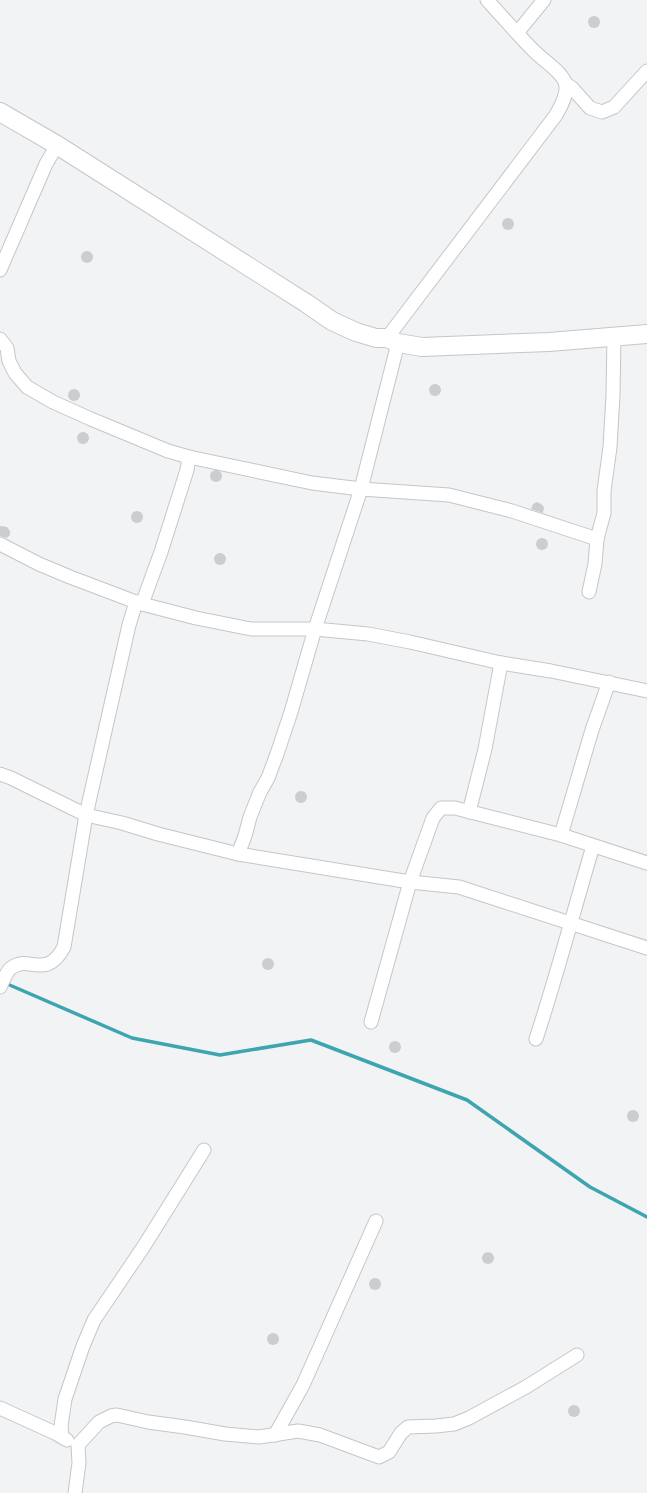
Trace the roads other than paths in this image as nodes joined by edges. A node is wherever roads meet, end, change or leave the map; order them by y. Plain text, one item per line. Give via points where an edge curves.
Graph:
1 (487, 0) edge
2 (544, 0) edge
3 (517, 33) junction
4 (647, 71) edge
5 (566, 84) junction
6 (0, 112) edge
7 (57, 146) junction
8 (0, 270) edge
9 (647, 334) edge
10 (614, 336) junction
11 (0, 339) edge
12 (393, 341) junction
13 (189, 457) junction
14 (361, 489) junction
15 (597, 539) junction
16 (0, 544) edge
17 (589, 592) dead end
18 (139, 603) junction
19 (315, 629) junction
20 (501, 663) junction
21 (609, 682) junction
22 (647, 691) edge
23 (0, 774) edge
24 (469, 812) junction
25 (86, 815) junction
26 (561, 835) junction
27 (593, 846) junction
28 (238, 854) junction
29 (647, 863) edge
30 (410, 882) junction
31 (570, 922) junction
32 (647, 948) edge
33 (0, 987) edge
34 (371, 1022) dead end
35 (536, 1039) dead end
36 (204, 1150) dead end
37 (376, 1221) dead end
38 (577, 1355) dead end
39 (0, 1408) edge
40 (275, 1435) junction
41 (62, 1437) junction
42 (78, 1444) junction
43 (75, 1493) edge

1 - 3 street
2 - 3 street
3 - 5 street via 560,73
4 - 5 street via 614,107 602,112 590,108
5 - 12 street via 564,102 556,115
6 - 7 street
7 - 8 street via 46,164
7 - 12 street via 332,321 356,332
9 - 10 street
10 - 12 street via 499,345 422,347
10 - 15 street via 610,447 604,513
11 - 13 street via 7,348 8,361 27,387 98,422
12 - 14 street
13 - 14 street via 284,478
13 - 18 street via 161,552
14 - 15 street via 449,495 512,511
14 - 19 street
15 - 17 street
16 - 18 street via 64,575
18 - 19 street via 252,629
18 - 25 street via 129,625
19 - 20 street via 368,634
19 - 28 street via 277,754 250,817
20 - 21 street
20 - 24 street via 485,749
21 - 22 street
21 - 26 street
23 - 25 street
24 - 26 street
24 - 30 street via 444,807 436,813
25 - 28 street
25 - 33 street via 64,946 50,963 19,963 10,969
26 - 27 street
27 - 29 street
27 - 31 street
28 - 30 street
30 - 31 street via 459,887
30 - 34 street
31 - 32 street
31 - 35 street via 558,971
36 - 41 street via 94,1320 65,1399
37 - 40 street via 303,1386
38 - 40 street via 469,1418 454,1424 408,1427 389,1452 379,1457 320,1435 298,1431
39 - 41 street
40 - 42 street via 259,1438 225,1434 117,1415 98,1422
41 - 42 street
42 - 43 street via 79,1463

